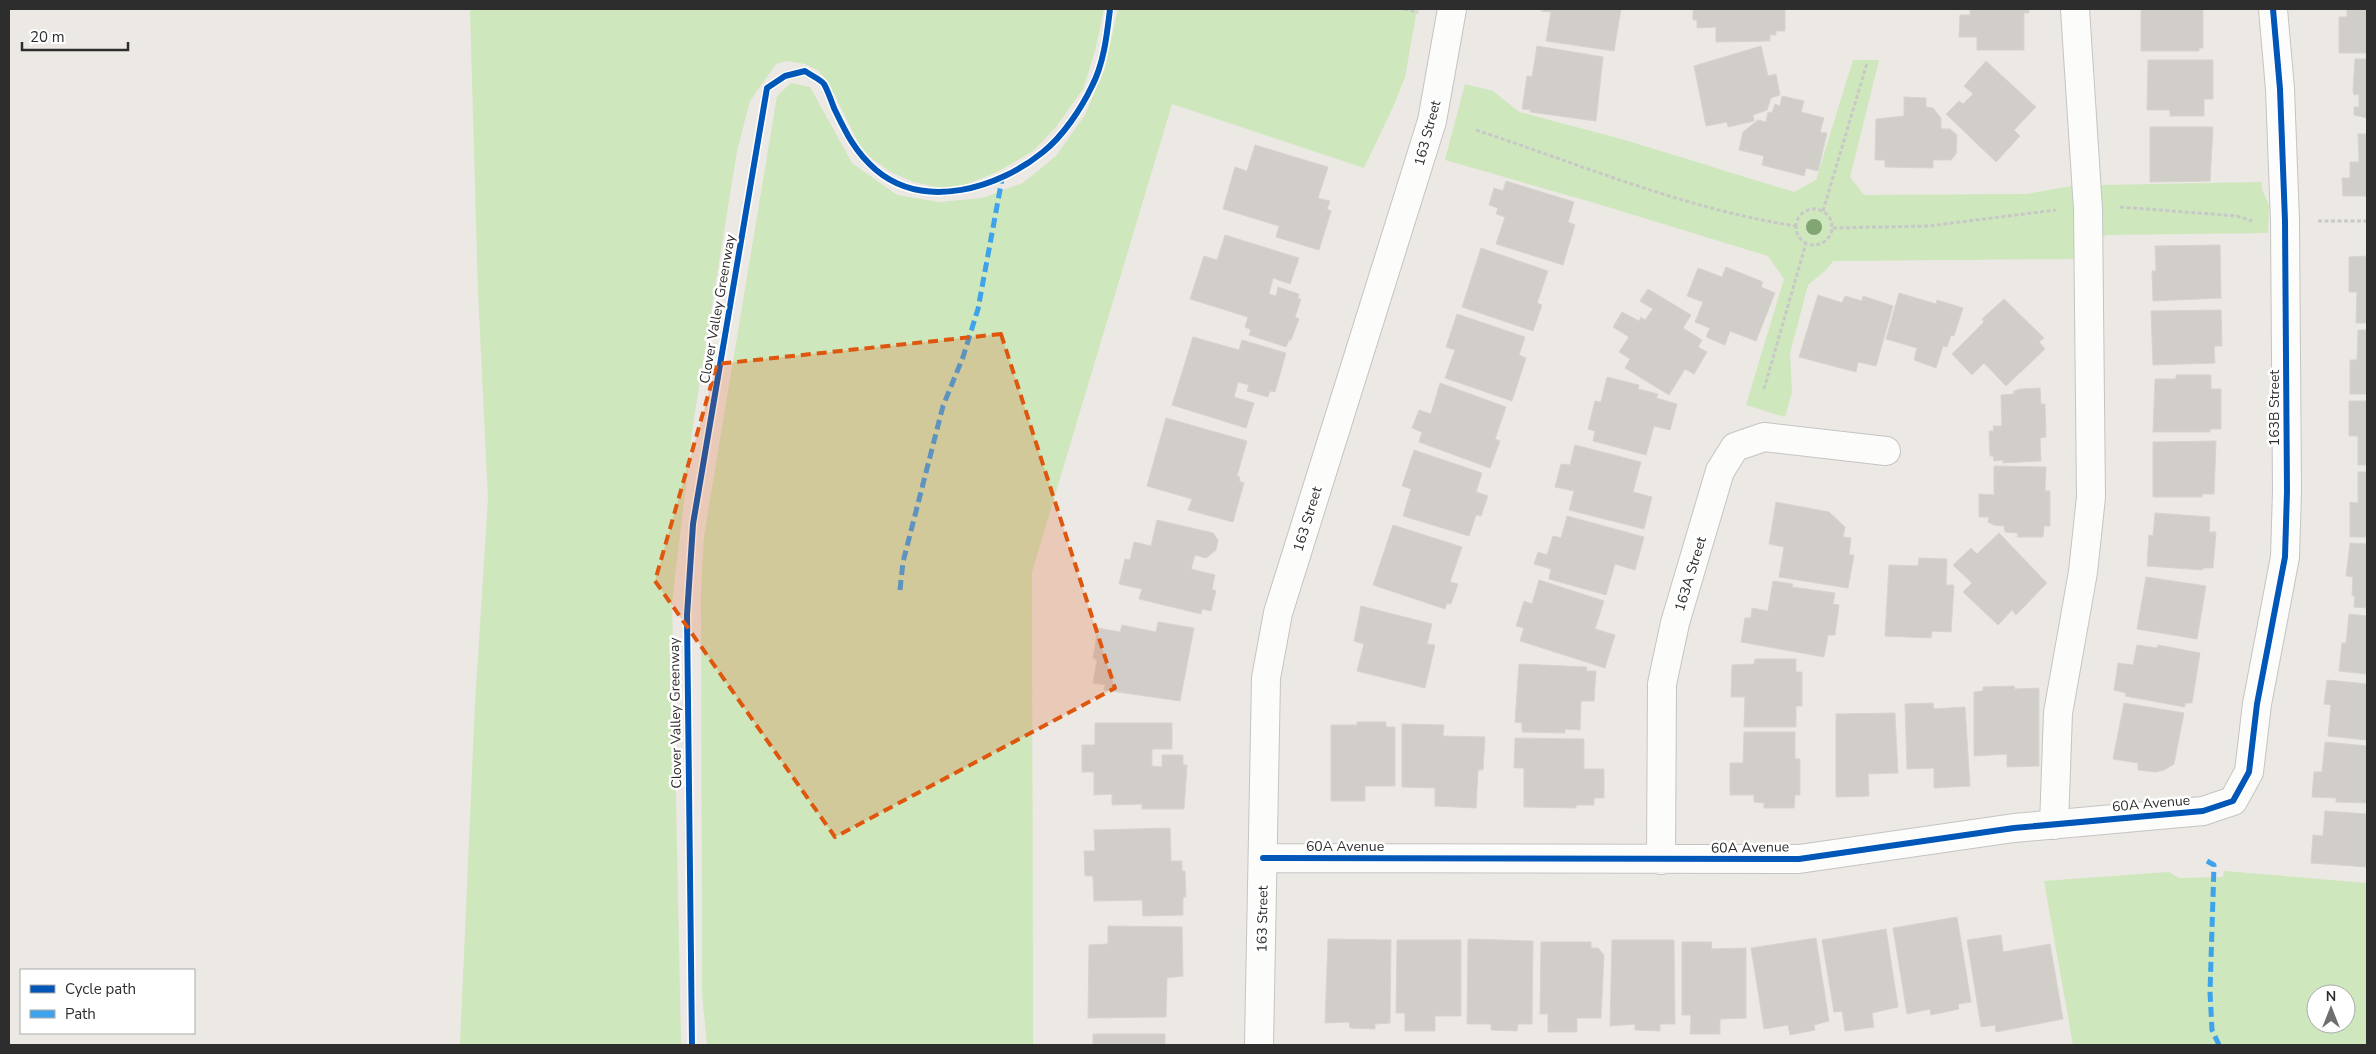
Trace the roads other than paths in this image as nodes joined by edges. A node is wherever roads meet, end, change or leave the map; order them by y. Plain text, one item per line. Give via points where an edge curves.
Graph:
1 (1452, 9) edge
2 (2075, 9) edge
3 (2273, 9) edge
4 (1886, 451) dead end
5 (2234, 801) joint
6 (2054, 825) junction
7 (1263, 858) junction
8 (1661, 860) junction
9 (1259, 1045) edge

1 - 7 street, 163 Street via 1432,121 1278,613 1266,678
2 - 6 street via 2088,209 2091,497 2083,572 2058,713
3 - 5 street, 163B Street via 2284,185 2285,557 2249,772
4 - 8 street, 163A Street via 1764,437 1735,447 1720,471 1675,623 1662,684
5 - 6 street, 60A Avenue via 2203,811
6 - 8 street, 60A Avenue via 1799,859
7 - 8 street, 60A Avenue
7 - 9 street, 163 Street

